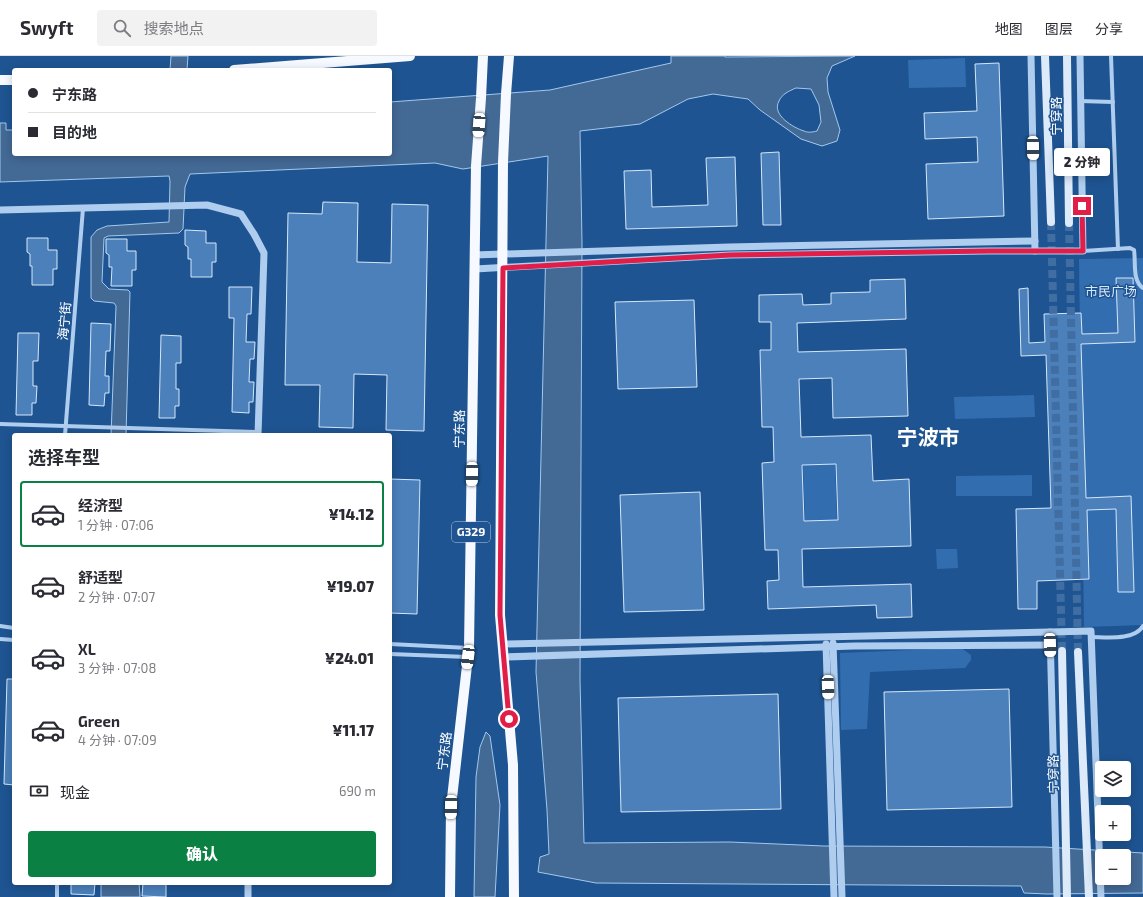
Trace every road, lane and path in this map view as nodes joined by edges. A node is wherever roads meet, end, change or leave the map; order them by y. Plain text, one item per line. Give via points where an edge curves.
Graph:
1 (410, 56) edge
2 (483, 56) edge
3 (509, 56) edge
4 (1031, 56) edge
5 (1045, 56) edge
6 (1068, 56) edge
7 (1080, 56) edge
8 (1111, 56) edge
9 (259, 68) edge
10 (0, 80) edge
11 (12, 80) edge
12 (1080, 101) junction
13 (1113, 102) junction
14 (83, 208) junction
15 (0, 210) edge
16 (1051, 222) tunnel mouth
17 (1069, 223) tunnel mouth
18 (1035, 241) junction
19 (1118, 249) junction
20 (1083, 251) junction
21 (1035, 252) junction
22 (502, 254) junction
23 (474, 255) junction
24 (503, 268) junction
25 (475, 269) junction
26 (1143, 288) edge
27 (0, 424) edge
28 (65, 427) junction
29 (65, 433) edge
30 (230, 433) edge
31 (258, 433) edge
32 (0, 626) edge
33 (1143, 626) edge
34 (12, 628) edge
35 (1050, 632) junction
36 (825, 637) junction
37 (833, 637) junction
38 (1091, 637) junction
39 (0, 639) edge
40 (12, 640) edge
41 (392, 644) edge
42 (503, 644) junction
43 (1050, 645) junction
44 (830, 646) junction
45 (1062, 651) tunnel mouth
46 (469, 652) junction
47 (1078, 652) tunnel mouth
48 (392, 654) edge
49 (504, 657) junction
50 (58, 885) edge
51 (248, 885) edge
52 (1057, 893) edge
53 (1067, 893) edge
54 (1089, 894) edge
55 (1101, 894) edge
56 (57, 897) edge
57 (248, 897) edge
58 (450, 897) edge
59 (514, 897) edge
60 (834, 897) edge
61 (842, 897) edge

1 - 9 main road
2 - 23 main road, 宁东路 / G329 via 476,166
3 - 22 main road, G329 via 503,162
4 - 18 street
5 - 16 main road, 宁穿路
6 - 17 main road, 宁穿路
7 - 12 street
8 - 13 street
10 - 11 main road
12 - 13 street
12 - 20 street
13 - 19 street
14 - 15 street
14 - 28 street, 海宁街
14 - 31 street via 207,205 240,214 264,253
18 - 21 street
18 - 22 street
19 - 20 street
19 - 26 street via 1134,250 1136,277 1138,284
20 - 21 street
21 - 24 street via 730,255
22 - 23 street
22 - 24 main road, G329
23 - 25 main road, 宁东路 / G329
24 - 25 street
24 - 42 main road, G329 via 500,615
25 - 46 main road, 宁东路 / G329
27 - 28 street
28 - 29 street, 海宁街
28 - 30 street
32 - 34 street
33 - 38 street via 1133,634
35 - 37 street
35 - 38 street via 1091,631
35 - 43 street
36 - 37 street
36 - 42 street
36 - 44 street
37 - 44 street
38 - 55 street
39 - 40 street
41 - 46 street
42 - 49 main road, G329
43 - 44 street
43 - 52 street
44 - 49 street
44 - 60 street
44 - 61 street
45 - 53 main road, 宁穿路
46 - 48 street
46 - 58 main road, 宁东路 / G329 via 451,807
47 - 54 main road
49 - 59 main road, G329 via 513,765
50 - 56 street
51 - 57 street

